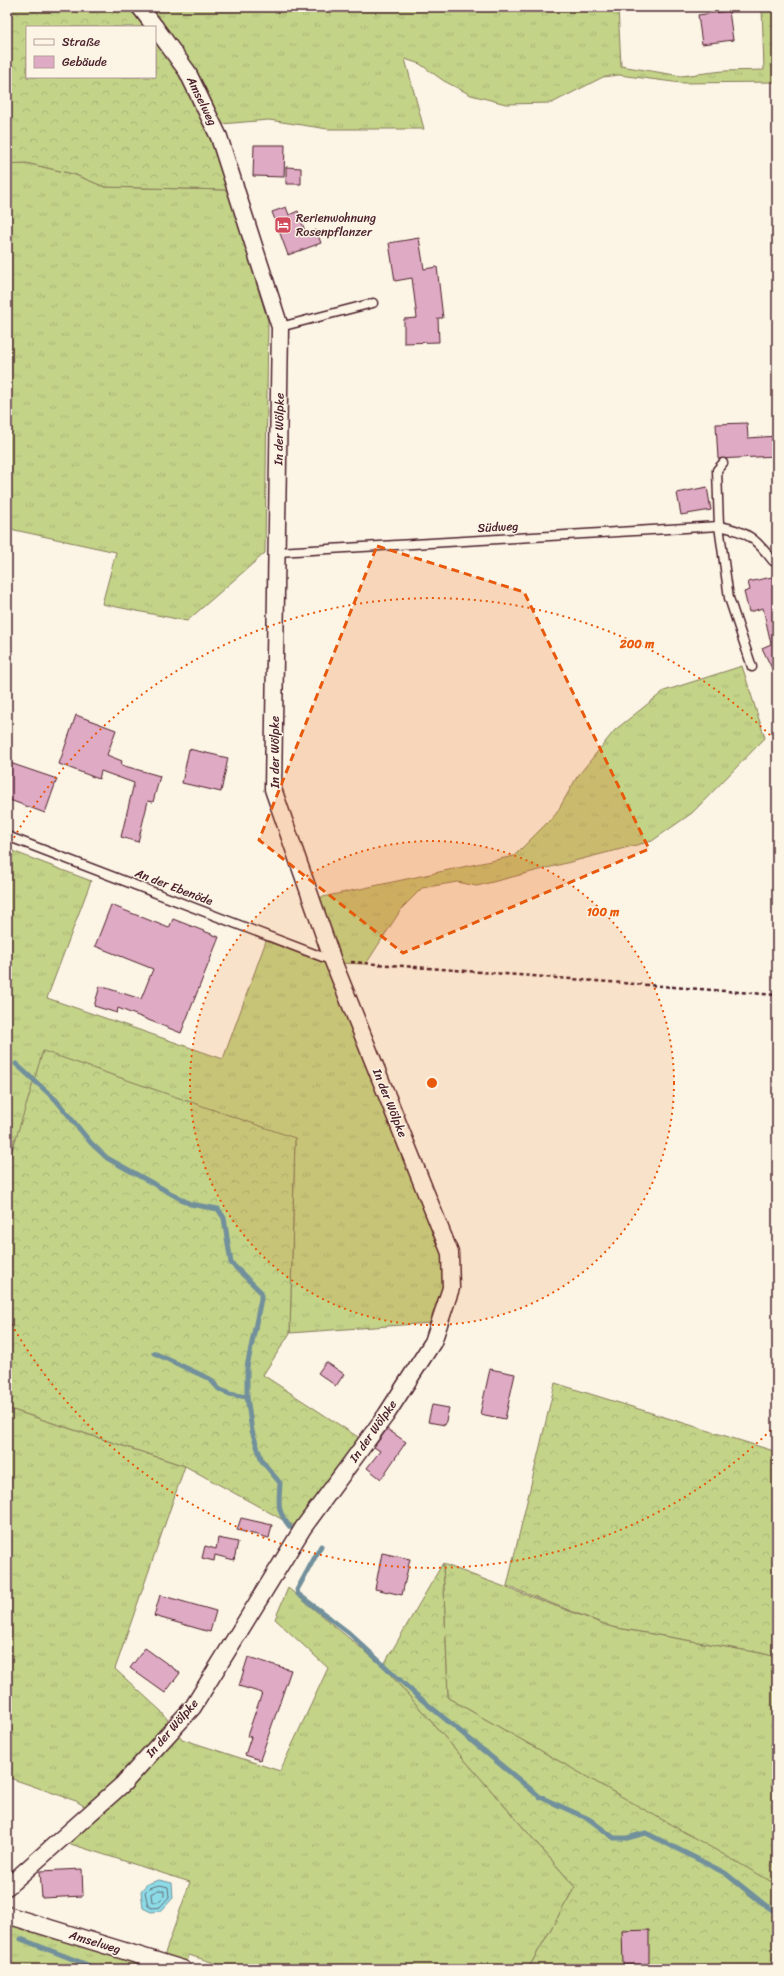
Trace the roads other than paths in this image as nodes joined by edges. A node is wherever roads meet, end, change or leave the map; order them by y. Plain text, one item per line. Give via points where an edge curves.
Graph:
1 (140, 7) edge
2 (154, 26) edge
3 (156, 28) edge
4 (234, 183) joint
5 (373, 303) dead end
6 (280, 327) junction
7 (723, 463) dead end
8 (719, 526) junction
9 (278, 552) junction
10 (773, 561) dead end
11 (752, 666) dead end
12 (7, 836) edge
13 (333, 961) junction
14 (7, 1887) edge
15 (7, 1915) edge
16 (183, 1969) edge

1 - 2 street, Amselweg
3 - 4 street, Amselweg via 187,71 219,137
4 - 6 street, In der Wölpke
5 - 6 lane
6 - 9 street, In der Wölpke
7 - 8 lane via 717,470
8 - 9 lane, Südweg
8 - 10 lane, Südweg via 738,529 758,543
8 - 11 lane via 729,598
9 - 13 street, In der Wölpke via 273,789
12 - 13 lane, An der Ebenöde
13 - 14 street, In der Wölpke via 450,1253 451,1288 433,1342 386,1415 303,1528 193,1707 122,1784
15 - 16 street, Amselweg

